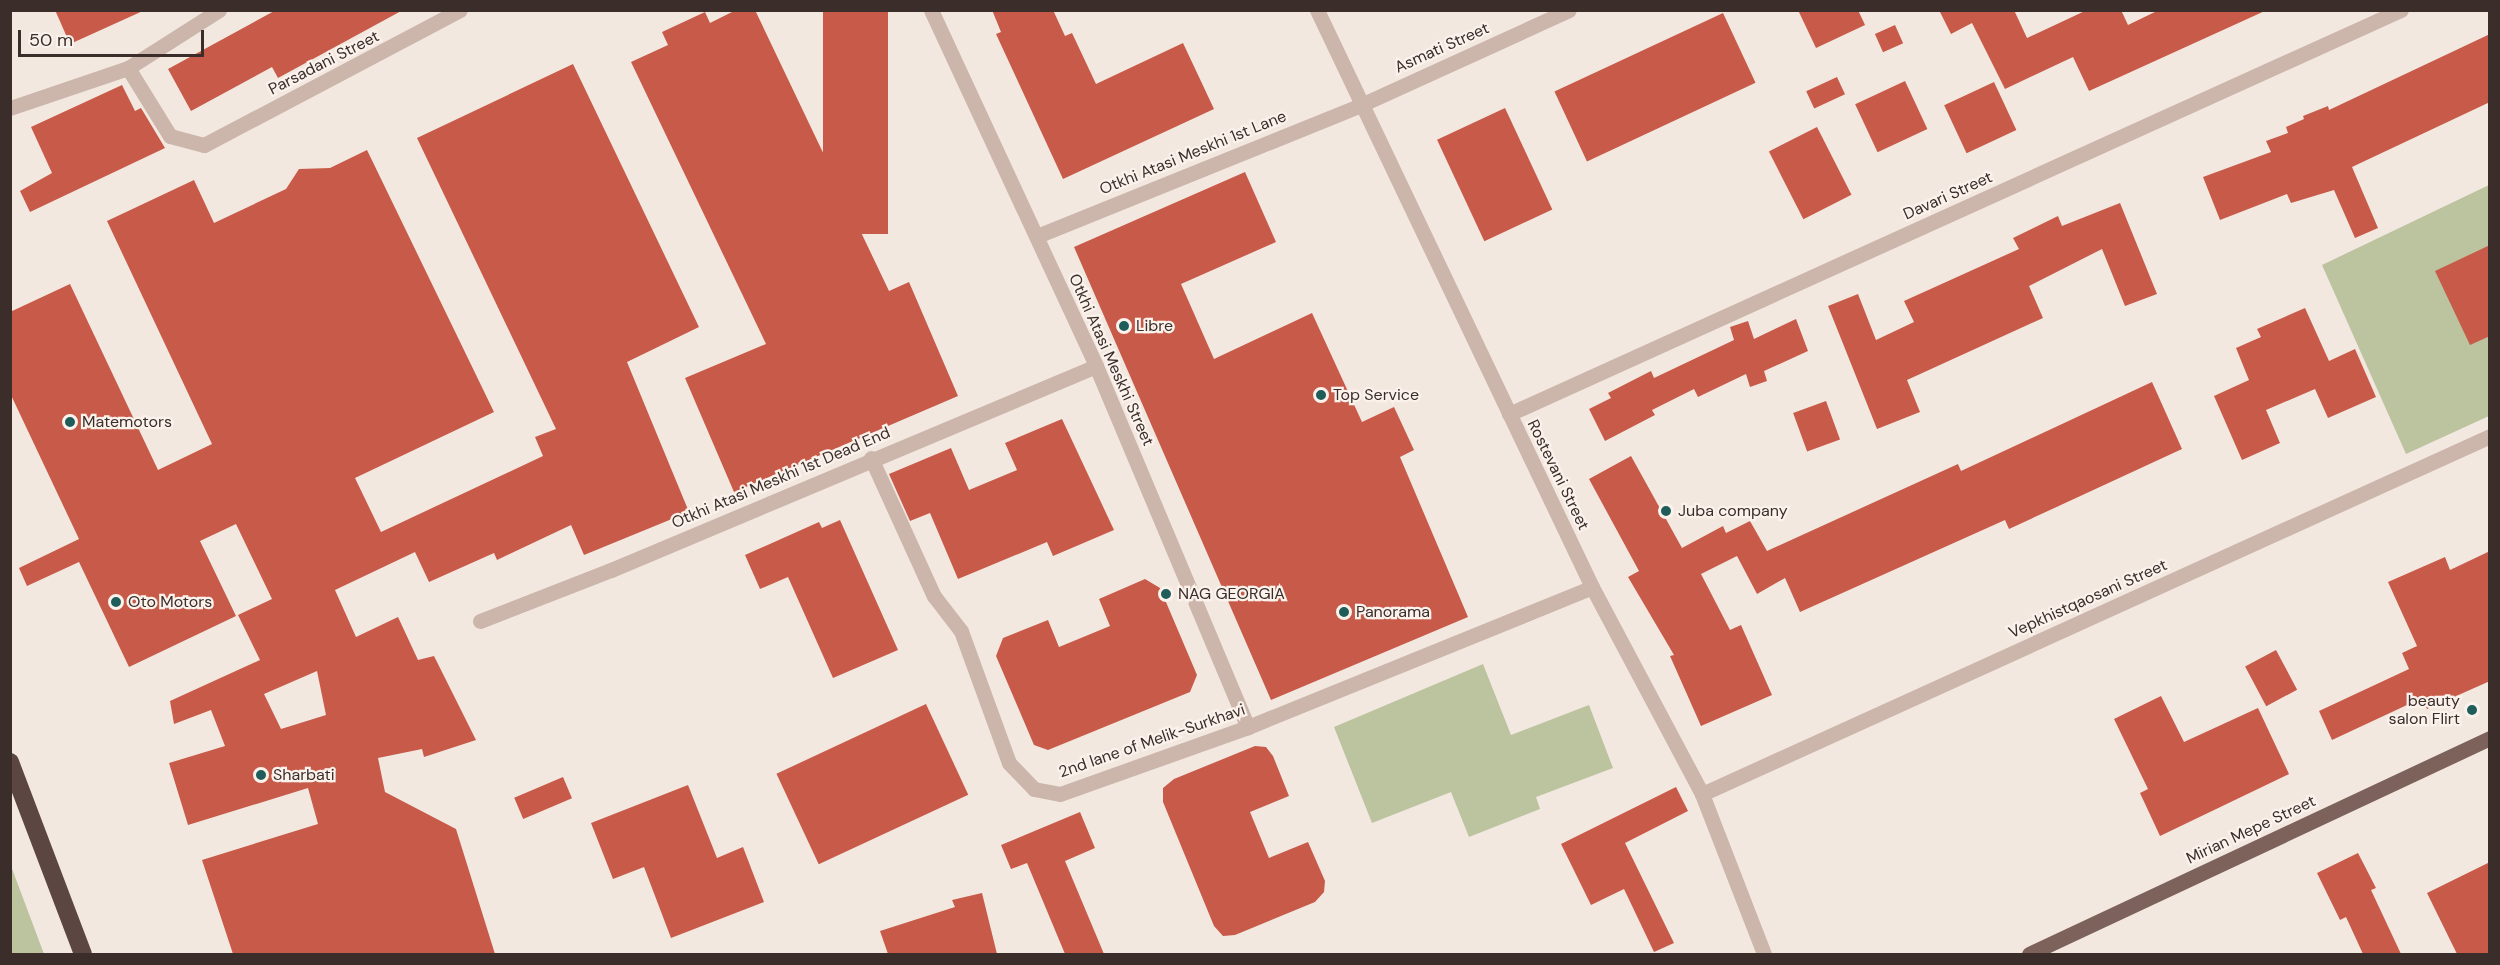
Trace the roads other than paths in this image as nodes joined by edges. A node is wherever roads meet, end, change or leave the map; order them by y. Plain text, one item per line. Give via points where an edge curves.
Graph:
1 (219, 10) edge
2 (460, 10) edge
3 (931, 10) edge
4 (1317, 10) edge
5 (1569, 10) edge
6 (2401, 10) edge
7 (128, 68) junction
8 (1363, 104) junction
9 (10, 108) edge
10 (1036, 236) junction
11 (1095, 366) junction
12 (1509, 414) junction
13 (2490, 436) edge
14 (871, 458) junction
15 (1592, 587) junction
16 (480, 621) dead end
17 (1248, 727) junction
18 (2490, 738) edge
19 (10, 762) edge
20 (1702, 794) junction
21 (83, 954) edge
22 (1764, 954) edge
23 (2028, 954) edge

1 - 7 street
2 - 7 street, Parsadani Street via 204,145 170,136
3 - 10 street, Otkhi Atasi Meskhi Street
4 - 8 street, Rostevani Street
5 - 8 street, Asmati Street
6 - 12 street, Davari Street
7 - 9 street
8 - 10 street, Otkhi Atasi Meskhi 1st Lane
8 - 12 street, Rostevani Street
10 - 11 street, Otkhi Atasi Meskhi Street
11 - 14 street, Otkhi Atasi Meskhi 1st Dead End
11 - 17 street, Otkhi Atasi Meskhi Street
12 - 15 street, Rostevani Street
13 - 20 street, Vepkhistqaosani Street
14 - 16 street, Otkhi Atasi Meskhi 1st Dead End via 611,570
14 - 17 street, 2nd lane of Melik-Surkhavi via 934,596 961,631 1010,763 1034,789 1060,794
15 - 17 street, 2nd lane of Melik-Surkhavi
15 - 20 street, Rostevani Street
18 - 23 main road, Mirian Mepe Street
19 - 21 highway
20 - 22 street, Rostevani Street

